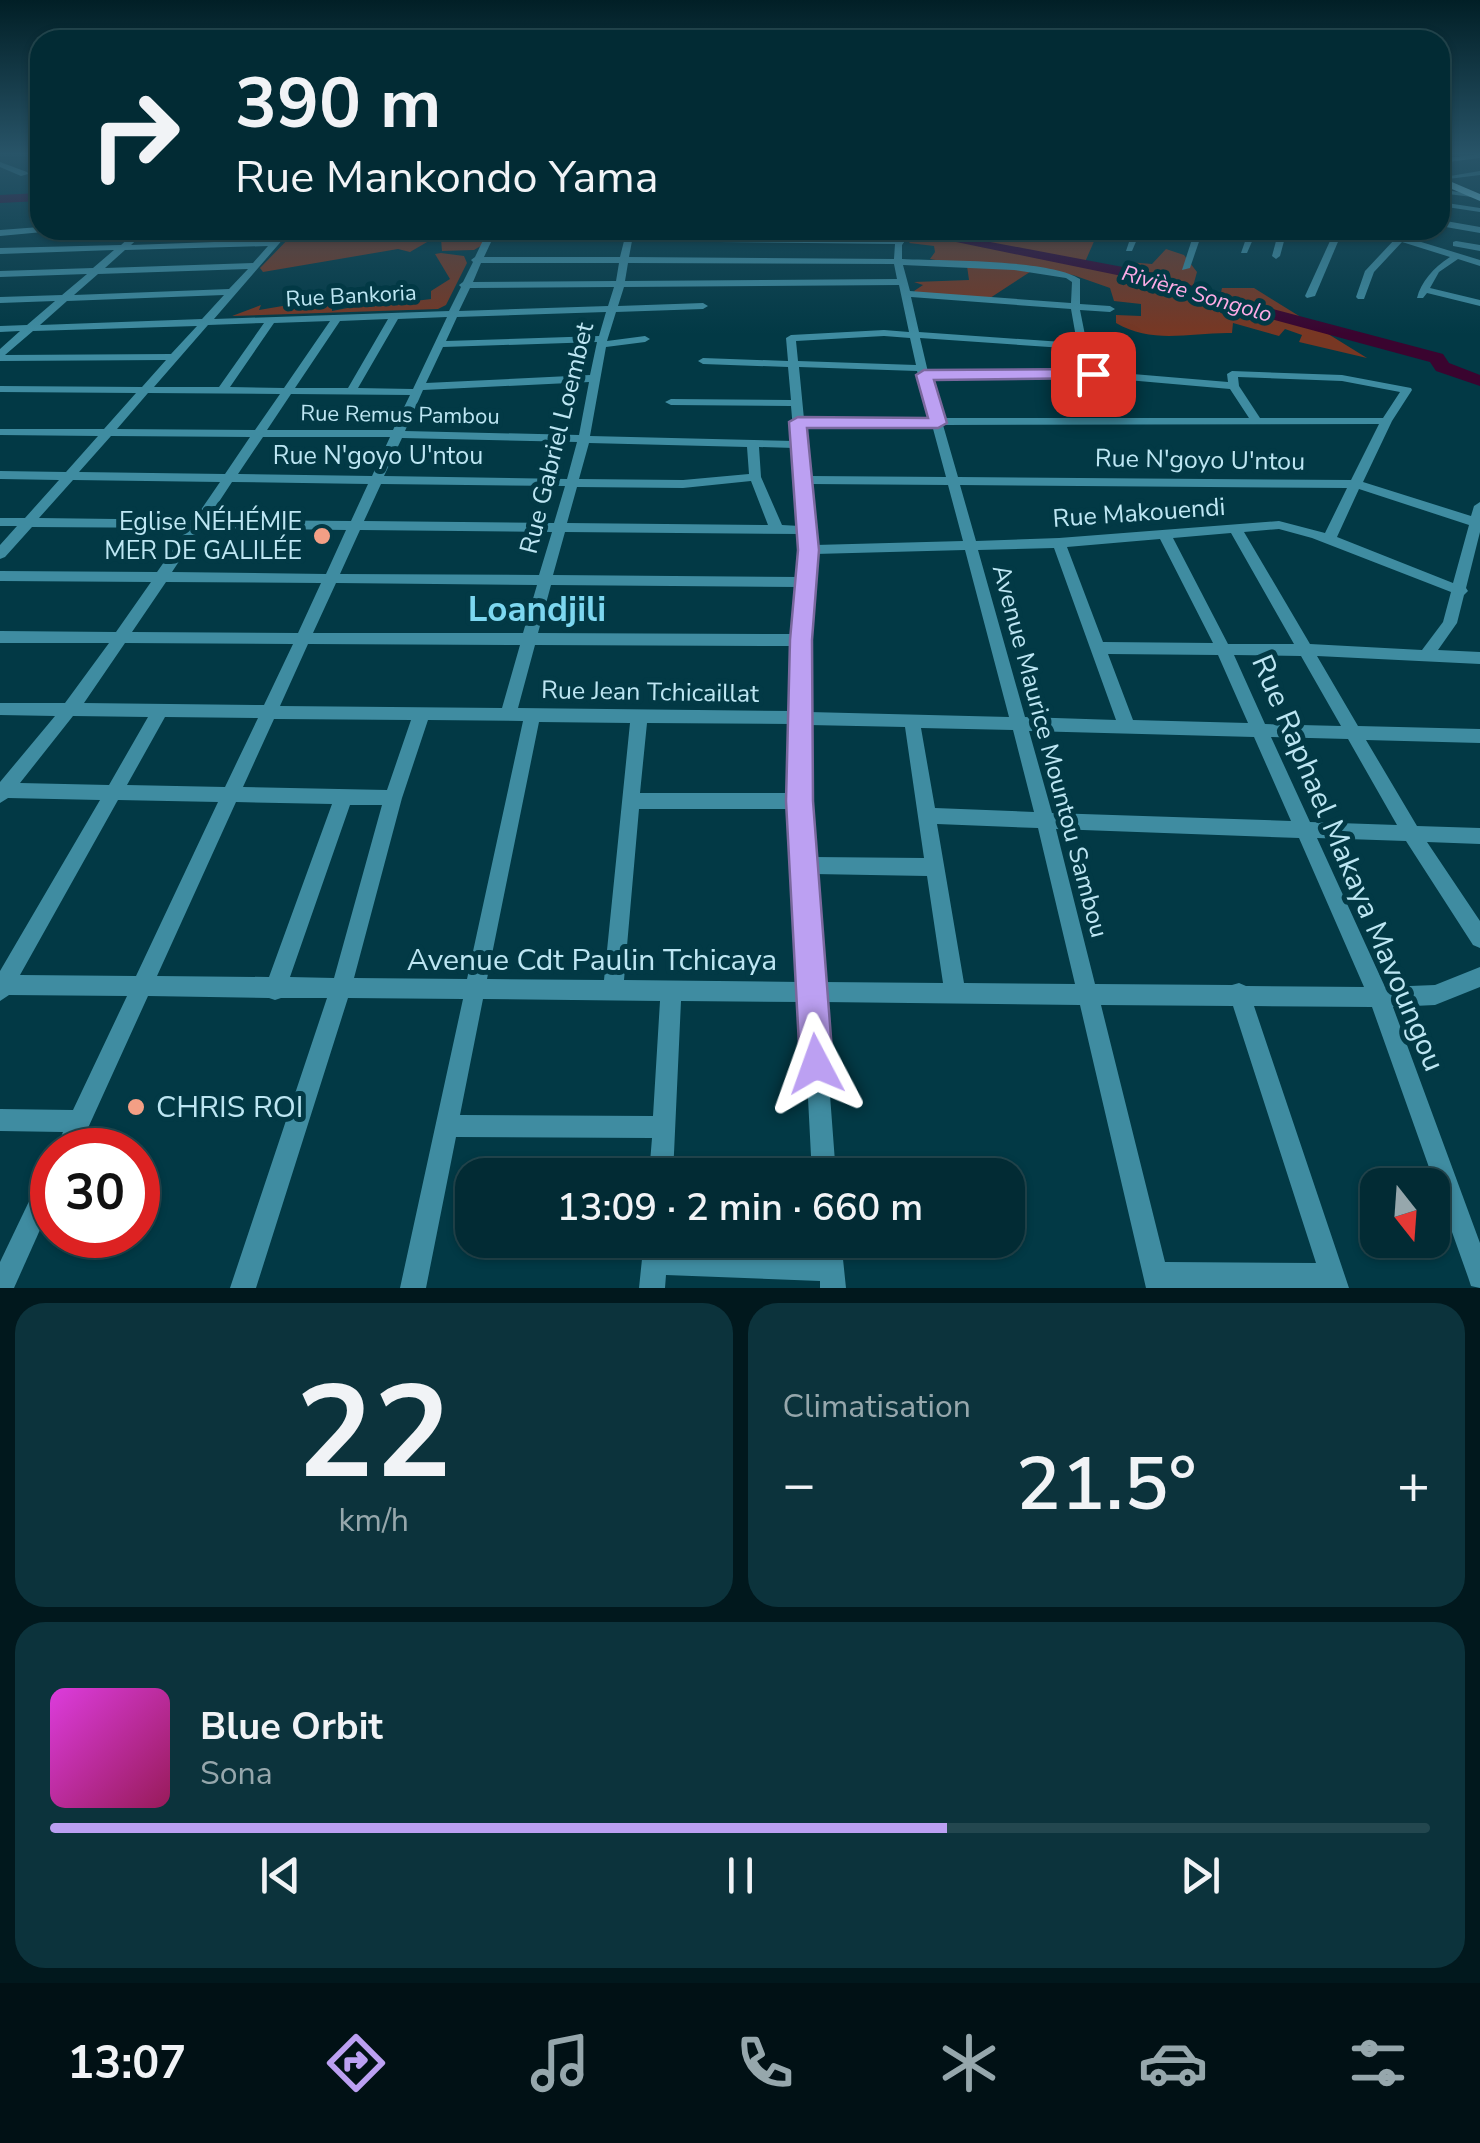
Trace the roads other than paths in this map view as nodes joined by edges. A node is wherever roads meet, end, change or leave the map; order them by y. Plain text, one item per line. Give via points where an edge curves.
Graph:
1 (1450, 225) edge
2 (1480, 230) edge
3 (30, 231) edge
4 (0, 233) edge
5 (132, 240) edge
6 (486, 240) edge
7 (629, 240) edge
8 (766, 240) edge
9 (903, 240) edge
10 (1133, 240) edge
11 (1195, 240) edge
12 (1249, 240) edge
13 (1280, 240) edge
14 (1335, 240) edge
15 (1399, 240) edge
16 (1407, 240) edge
17 (276, 242) joint
18 (1456, 244) dead end
19 (125, 247) junction
20 (1480, 248) edge
21 (1129, 250) dead end
22 (0, 251) edge
23 (1244, 251) dead end
24 (1276, 256) dead end
25 (1457, 256) junction
26 (475, 260) junction
27 (624, 260) junction
28 (765, 260) junction
29 (898, 261) junction
30 (1480, 264) edge
31 (254, 266) junction
32 (1185, 268) dead end
33 (96, 270) junction
34 (0, 274) edge
35 (763, 282) junction
36 (620, 284) junction
37 (464, 285) junction
38 (904, 288) junction
39 (232, 292) junction
40 (1310, 296) dead end
41 (762, 297) dead end
42 (1361, 297) dead end
43 (64, 298) junction
44 (0, 300) edge
45 (1480, 303) edge
46 (613, 306) junction
47 (703, 306) dead end
48 (1072, 306) junction
49 (1110, 309) dead end
50 (451, 311) junction
51 (395, 316) junction
52 (337, 318) junction
53 (271, 320) junction
54 (205, 322) junction
55 (0, 328) edge
56 (29, 328) junction
57 (915, 335) junction
58 (646, 339) dead end
59 (602, 342) junction
60 (438, 344) junction
61 (1082, 346) junction
62 (0, 356) edge
63 (174, 357) junction
64 (703, 361) dead end
65 (793, 367) junction
66 (923, 372) junction
67 (1093, 374) junction
68 (595, 378) junction
69 (1234, 386) junction
70 (0, 389) edge
71 (222, 389) junction
72 (146, 390) junction
73 (288, 390) junction
74 (352, 390) junction
75 (419, 390) junction
76 (672, 402) dead end
77 (796, 403) junction
78 (1386, 421) junction
79 (798, 422) junction
80 (938, 423) junction
81 (1258, 423) junction
82 (108, 431) junction
83 (0, 432) edge
84 (259, 432) junction
85 (398, 434) junction
86 (584, 439) junction
87 (753, 444) junction
88 (798, 444) junction
89 (0, 475) edge
90 (69, 476) junction
91 (231, 476) junction
92 (380, 477) junction
93 (755, 477) junction
94 (803, 480) junction
95 (954, 480) junction
96 (570, 481) junction
97 (1356, 484) junction
98 (1480, 506) edge
99 (0, 522) edge
100 (28, 522) junction
101 (199, 524) junction
102 (1479, 524) edge
103 (356, 526) junction
104 (558, 528) junction
105 (1234, 528) junction
106 (776, 530) junction
107 (806, 530) junction
108 (1165, 536) junction
109 (1329, 539) junction
110 (1059, 542) junction
111 (970, 547) junction
112 (809, 550) junction
113 (0, 554) edge
114 (0, 576) edge
115 (163, 576) junction
116 (333, 577) junction
117 (545, 579) junction
118 (808, 582) junction
119 (1460, 591) junction
120 (0, 637) edge
121 (121, 637) junction
122 (304, 639) junction
123 (528, 639) junction
124 (801, 640) junction
125 (1099, 648) junction
126 (1223, 648) junction
127 (1305, 650) junction
128 (1428, 653) junction
129 (1480, 658) edge
130 (0, 709) edge
131 (68, 710) junction
132 (271, 711) junction
133 (160, 712) junction
134 (422, 714) junction
135 (508, 714) junction
136 (532, 716) junction
137 (640, 717) junction
138 (800, 718) junction
139 (912, 722) junction
140 (1018, 724) junction
141 (1127, 727) junction
142 (1260, 730) junction
143 (1353, 731) junction
144 (1480, 736) edge
145 (1, 792) edge
146 (113, 794) junction
147 (232, 794) junction
148 (344, 796) junction
149 (394, 798) junction
150 (631, 801) junction
151 (800, 801) junction
152 (927, 816) junction
153 (1044, 819) junction
154 (1303, 831) junction
155 (1413, 836) junction
156 (1480, 836) edge
157 (805, 865) junction
158 (933, 867) junction
159 (1480, 938) edge
160 (1480, 978) edge
161 (1, 987) edge
162 (476, 988) junction
163 (671, 989) junction
164 (140, 990) junction
165 (275, 990) junction
166 (613, 990) junction
167 (811, 990) junction
168 (340, 991) junction
169 (1088, 992) junction
170 (955, 993) junction
171 (1239, 994) junction
172 (1379, 997) junction
173 (0, 1120) edge
174 (79, 1121) junction
175 (447, 1126) junction
176 (76, 1128) edge
177 (664, 1128) junction
178 (661, 1158) edge
179 (823, 1158) edge
180 (30, 1223) edge
181 (654, 1263) edge
182 (1477, 1263) edge
183 (3, 1278) edge
184 (832, 1279) edge
185 (1157, 1281) edge
186 (1334, 1282) edge
187 (243, 1288) edge
188 (414, 1288) edge

1 - 2 street
3 - 4 street
5 - 19 street
6 - 26 street
7 - 27 street, Rue Gabriel Loembet
8 - 28 street
9 - 29 street, Avenue Maurice Mountou Sambou
10 - 21 street
11 - 32 street
12 - 23 street
13 - 24 street
14 - 40 street
15 - 42 street via 1370,270
16 - 25 street
17 - 19 street
17 - 31 street
18 - 20 street
19 - 22 street
19 - 33 street
25 - 30 street
25 - 45 street via 1436,270 1420,294
26 - 27 street
26 - 37 street
27 - 28 street
27 - 36 street, Rue Gabriel Loembet
28 - 29 street
28 - 35 street
29 - 38 street, Avenue Maurice Mountou Sambou
29 - 48 street via 1069,276 1077,281
31 - 33 street
31 - 39 street
33 - 34 street
33 - 43 street
35 - 36 street
35 - 38 street
35 - 41 street
36 - 37 street
36 - 46 street, Rue Gabriel Loembet
37 - 50 street
38 - 48 street
38 - 57 street, Avenue Maurice Mountou Sambou
39 - 43 street
39 - 54 street
43 - 44 street
43 - 56 street
46 - 47 street, Rue Bankoria
46 - 50 street, Rue Bankoria
46 - 59 street, Rue Gabriel Loembet
48 - 49 street
48 - 61 street
50 - 51 street, Rue Bankoria
50 - 60 street
51 - 52 street, Rue Bankoria
51 - 74 street
52 - 53 street, Rue Bankoria
52 - 73 street
53 - 54 street, Rue Bankoria
53 - 71 street
54 - 56 street, Rue Bankoria
54 - 63 street
55 - 56 street, Rue Bankoria
56 - 62 street
57 - 61 street
57 - 65 street via 792,337
57 - 66 street, Avenue Maurice Mountou Sambou
58 - 59 street
59 - 60 street
59 - 68 street, Rue Gabriel Loembet
60 - 75 street
61 - 67 street
62 - 63 street
63 - 72 street
64 - 65 street
65 - 66 street
65 - 77 street
66 - 67 street
66 - 80 street, Avenue Maurice Mountou Sambou
67 - 69 street
68 - 75 street
68 - 86 street, Rue Gabriel Loembet
69 - 78 street via 1230,377 1238,373 1342,378 1407,390
69 - 81 street
70 - 72 street
71 - 72 street
71 - 73 street
72 - 82 street
73 - 74 street
73 - 84 street
74 - 75 street
75 - 85 street
76 - 77 street
77 - 79 street
78 - 81 street
78 - 97 street
79 - 80 street
79 - 88 street
80 - 81 street
80 - 95 street, Avenue Maurice Mountou Sambou
82 - 83 street, Rue Remus Pambou
82 - 84 street, Rue Remus Pambou
82 - 90 street
84 - 85 street, Rue Remus Pambou
84 - 91 street
85 - 86 street, Rue Remus Pambou
85 - 92 street
86 - 87 street, Rue Remus Pambou
86 - 96 street, Rue Gabriel Loembet
87 - 88 street, Rue Remus Pambou
87 - 93 street
88 - 94 street
89 - 90 street, Rue N'goyo U'ntou
90 - 91 street, Rue N'goyo U'ntou
90 - 100 street
91 - 92 street, Rue N'goyo U'ntou
91 - 101 street
92 - 96 street, Rue N'goyo U'ntou
92 - 103 street
93 - 96 street, Rue N'goyo U'ntou
93 - 106 street
94 - 95 street, Rue N'goyo U'ntou
94 - 107 street
95 - 97 street, Rue N'goyo U'ntou
95 - 111 street, Avenue Maurice Mountou Sambou
96 - 104 street, Rue Gabriel Loembet
97 - 102 street, Rue N'goyo U'ntou
97 - 109 street
98 - 102 street
99 - 100 street
100 - 101 street
100 - 113 street
101 - 103 street
101 - 115 street
102 - 119 street
103 - 104 street
103 - 116 street
104 - 106 street
104 - 117 street, Rue Gabriel Loembet
105 - 108 street, Rue Makouendi
105 - 109 street, Rue Makouendi via 1278,526
105 - 127 street
106 - 107 street
107 - 112 street
108 - 110 street, Rue Makouendi
108 - 126 street, Rue Raphael Makaya Mavoungou
109 - 119 street, Rue Makouendi
110 - 111 street, Rue Makouendi
110 - 125 street
111 - 112 street, Rue Makouendi
111 - 140 street, Avenue Maurice Mountou Sambou
112 - 118 street
114 - 115 street
115 - 116 street
115 - 121 street
116 - 117 street
116 - 122 street
117 - 118 street
117 - 123 street, Rue Gabriel Loembet
118 - 124 street
119 - 128 street via 1450,624
120 - 121 street
121 - 122 street
121 - 131 street
122 - 123 street
122 - 132 street
123 - 124 street
123 - 135 street, Rue Gabriel Loembet
124 - 138 street
125 - 126 street
125 - 141 street
126 - 127 street
126 - 142 street, Rue Raphael Makaya Mavoungou
127 - 128 street
127 - 143 street
128 - 129 street
130 - 131 street, Rue Jean Tchicaillat
131 - 133 street, Rue Jean Tchicaillat
131 - 145 street
132 - 133 street, Rue Jean Tchicaillat
132 - 134 street, Rue Jean Tchicaillat
132 - 147 street
133 - 146 street
134 - 135 street, Rue Jean Tchicaillat
134 - 149 street
135 - 136 street, Rue Jean Tchicaillat
136 - 137 street, Rue Jean Tchicaillat
136 - 162 street
137 - 138 street, Rue Jean Tchicaillat
137 - 150 street
138 - 139 street, Rue Jean Tchicaillat
138 - 151 street
139 - 140 street, Rue Jean Tchicaillat
139 - 152 street
140 - 141 street, Rue Jean Tchicaillat
140 - 153 street, Avenue Maurice Mountou Sambou
141 - 142 street, Rue Jean Tchicaillat
142 - 143 street, Rue Jean Tchicaillat
142 - 154 street, Rue Raphael Makaya Mavoungou
143 - 144 street, Rue Jean Tchicaillat
143 - 155 street
145 - 146 street
146 - 147 street
146 - 161 street
147 - 148 street
147 - 164 street
148 - 149 street
148 - 165 street
149 - 168 street
150 - 151 street
150 - 166 street
151 - 157 street
152 - 153 street
152 - 158 street
153 - 154 street
153 - 169 street, Avenue Maurice Mountou Sambou
154 - 155 street
154 - 172 street, Rue Raphael Makaya Mavoungou
155 - 156 street
155 - 159 street
157 - 158 street
157 - 167 street
158 - 170 street
160 - 172 street, Avenue Cdt Paulin Tchicaya via 1436,995
161 - 164 street, Avenue Cdt Paulin Tchicaya
162 - 166 street, Avenue Cdt Paulin Tchicaya
162 - 168 street, Avenue Cdt Paulin Tchicaya
162 - 175 street
163 - 166 street, Avenue Cdt Paulin Tchicaya
163 - 167 street, Avenue Cdt Paulin Tchicaya
163 - 177 street
164 - 165 street, Avenue Cdt Paulin Tchicaya
164 - 174 street
165 - 168 street, Avenue Cdt Paulin Tchicaya
167 - 170 street, Avenue Cdt Paulin Tchicaya
167 - 179 street
168 - 187 street
169 - 170 street, Avenue Cdt Paulin Tchicaya
169 - 171 street, Avenue Cdt Paulin Tchicaya
169 - 185 street, Avenue Maurice Mountou Sambou
171 - 172 street, Avenue Cdt Paulin Tchicaya
171 - 186 street
172 - 182 street, Rue Raphael Makaya Mavoungou
173 - 174 street
174 - 176 street
175 - 177 street
175 - 188 street
177 - 178 street
180 - 183 street
181 - 184 street
185 - 186 street

